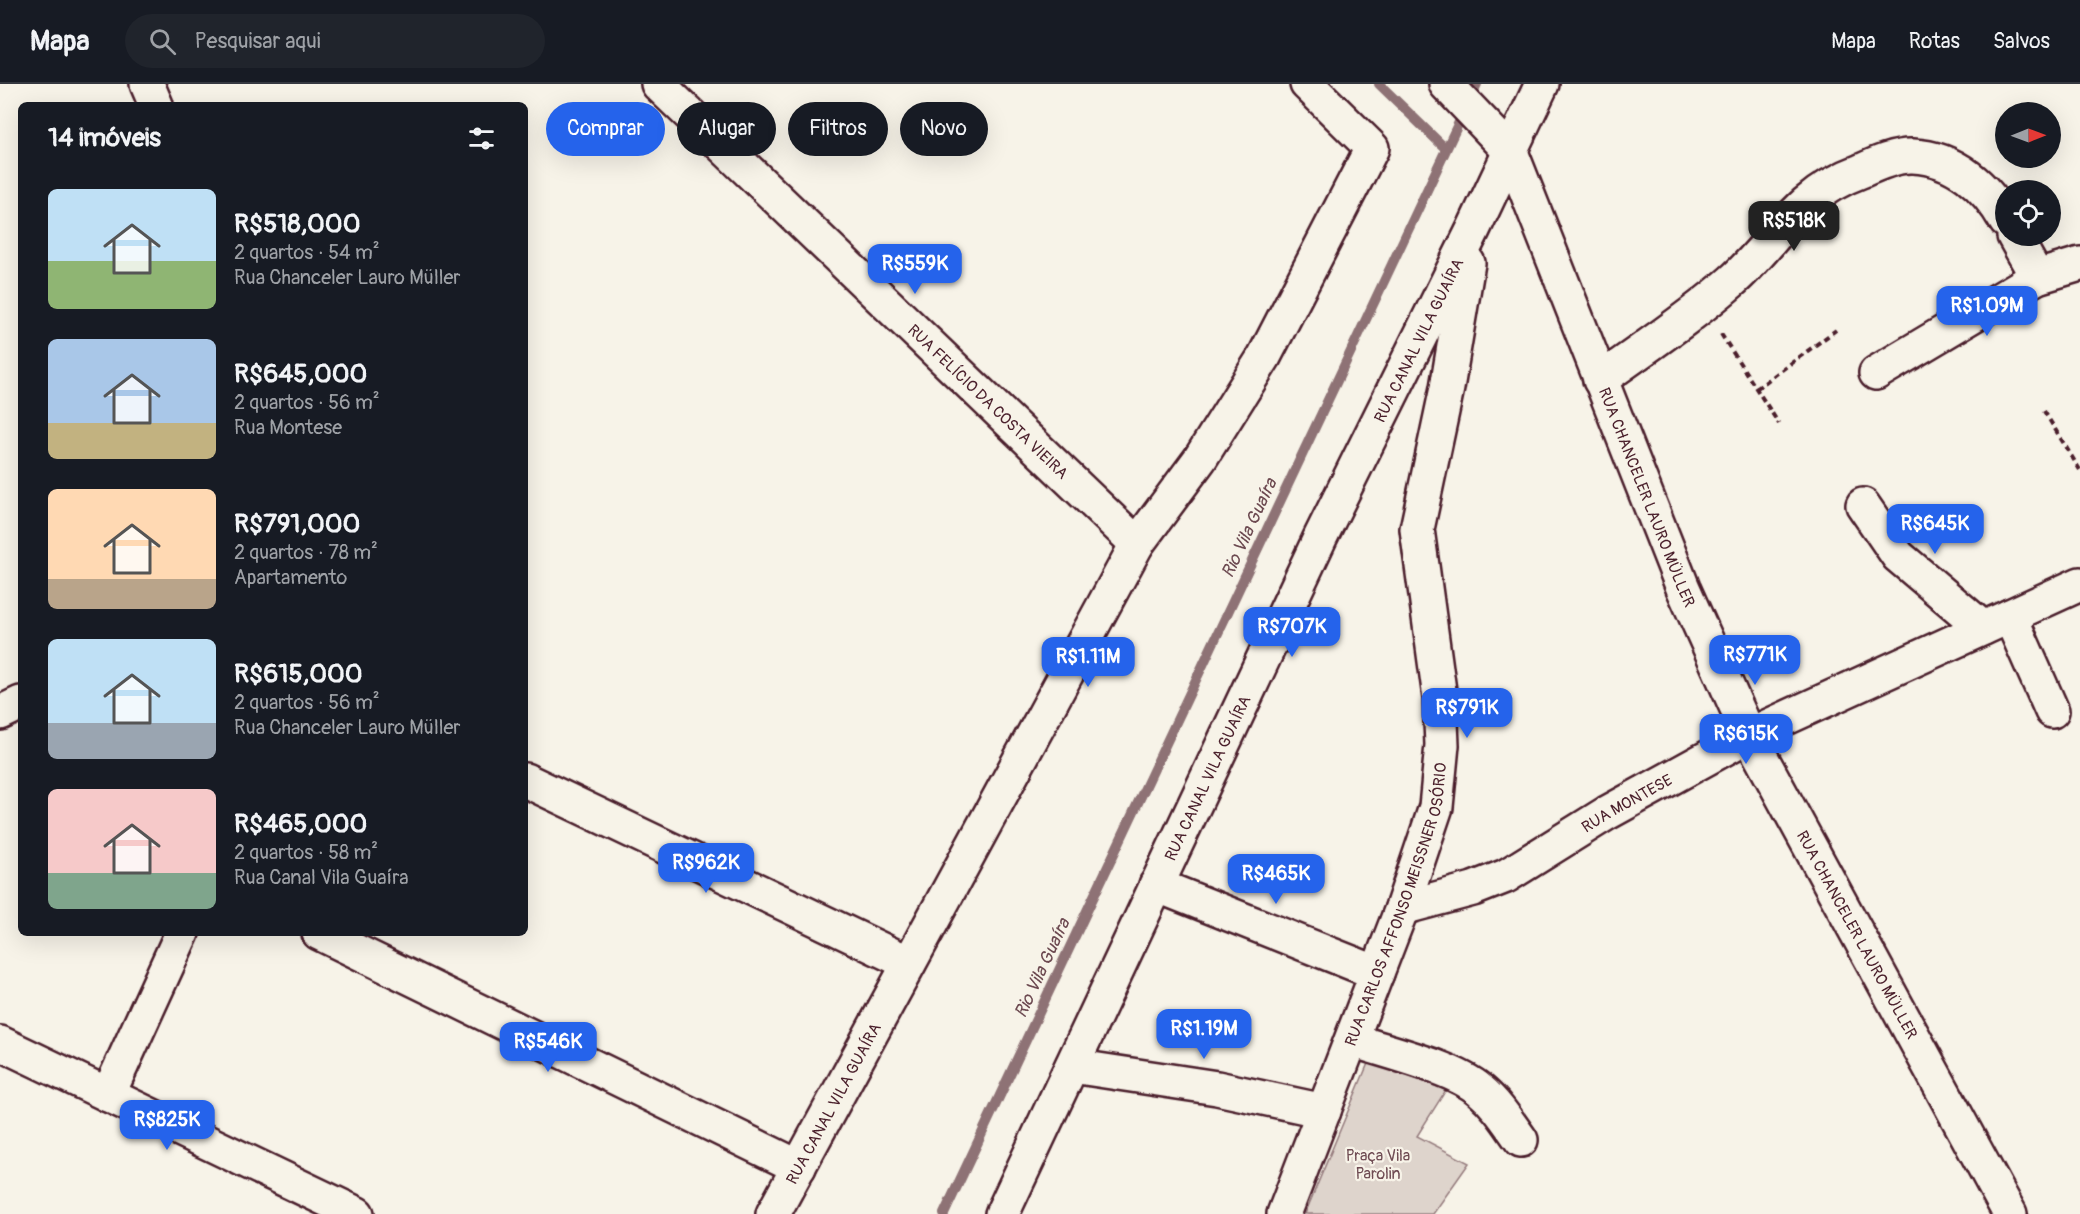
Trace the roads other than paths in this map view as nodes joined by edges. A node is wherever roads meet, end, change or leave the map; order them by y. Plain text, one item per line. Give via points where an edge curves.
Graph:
1 (147, 84) edge
2 (658, 84) edge
3 (1307, 84) edge
4 (1542, 84) edge
5 (1448, 87) edge
6 (155, 102) edge
7 (1511, 152) junction
8 (1995, 206) edge
9 (1473, 230) junction
10 (2019, 246) edge
11 (2080, 264) edge
12 (2037, 278) junction
13 (1876, 373) dead end
14 (1600, 380) junction
15 (1863, 504) dead end
16 (1137, 544) junction
17 (2080, 584) edge
18 (1996, 622) junction
19 (18, 704) edge
20 (2052, 711) dead end
21 (0, 713) edge
22 (1749, 735) junction
23 (528, 781) edge
24 (1156, 885) junction
25 (1402, 908) junction
26 (181, 936) edge
27 (325, 936) edge
28 (909, 963) junction
29 (1377, 973) junction
30 (1352, 1040) junction
31 (0, 1043) edge
32 (1072, 1066) junction
33 (108, 1095) junction
34 (1324, 1111) junction
35 (1521, 1140) dead end
36 (799, 1167) junction
37 (357, 1214) edge
38 (773, 1214) edge
39 (1002, 1214) edge
40 (1284, 1214) edge
41 (2010, 1214) edge

1 - 6 street
2 - 16 street, RUA FELÍCIO DA COSTA VIEIRA
3 - 16 street, RUA CANAL VILA GUAÍRA via 1372,148 1264,357 1200,459
4 - 7 street, RUA CANAL VILA GUAÍRA
5 - 7 street
7 - 9 street, RUA CANAL VILA GUAÍRA
7 - 14 street, RUA CHANCELER LAURO MÜLLER
8 - 14 street via 1982,188 1960,170 1912,155 1881,162 1844,178 1809,201 1703,306
9 - 24 street, RUA CANAL VILA GUAÍRA via 1320,538
9 - 25 street, RUA CARLOS AFFONSO MEISSNER OSÓRIO via 1447,388 1417,529 1440,698 1441,774 1436,807
10 - 12 street
11 - 12 street
12 - 13 street
14 - 22 street, RUA CHANCELER LAURO MÜLLER via 1683,588
15 - 18 street via 1898,556
16 - 28 street, RUA CANAL VILA GUAÍRA
17 - 18 street, RUA MONTESE
18 - 20 street
18 - 22 street, RUA MONTESE
19 - 21 street
22 - 25 street, RUA MONTESE via 1607,813 1506,876
22 - 41 street, RUA CHANCELER LAURO MÜLLER
23 - 28 street
24 - 29 street
24 - 32 street, RUA CANAL VILA GUAÍRA
25 - 29 street, RUA CARLOS AFFONSO MEISSNER OSÓRIO
26 - 33 street
27 - 36 street
28 - 36 street, RUA CANAL VILA GUAÍRA
29 - 30 street, RUA CARLOS AFFONSO MEISSNER OSÓRIO
30 - 34 street, RUA CARLOS AFFONSO MEISSNER OSÓRIO
30 - 35 street via 1451,1074 1478,1088 1494,1102
31 - 33 street
32 - 34 street via 1217,1088
32 - 39 street, RUA CANAL VILA GUAÍRA
33 - 37 street
34 - 40 street, RUA CARLOS AFFONSO MEISSNER OSÓRIO
36 - 38 street, RUA CANAL VILA GUAÍRA

